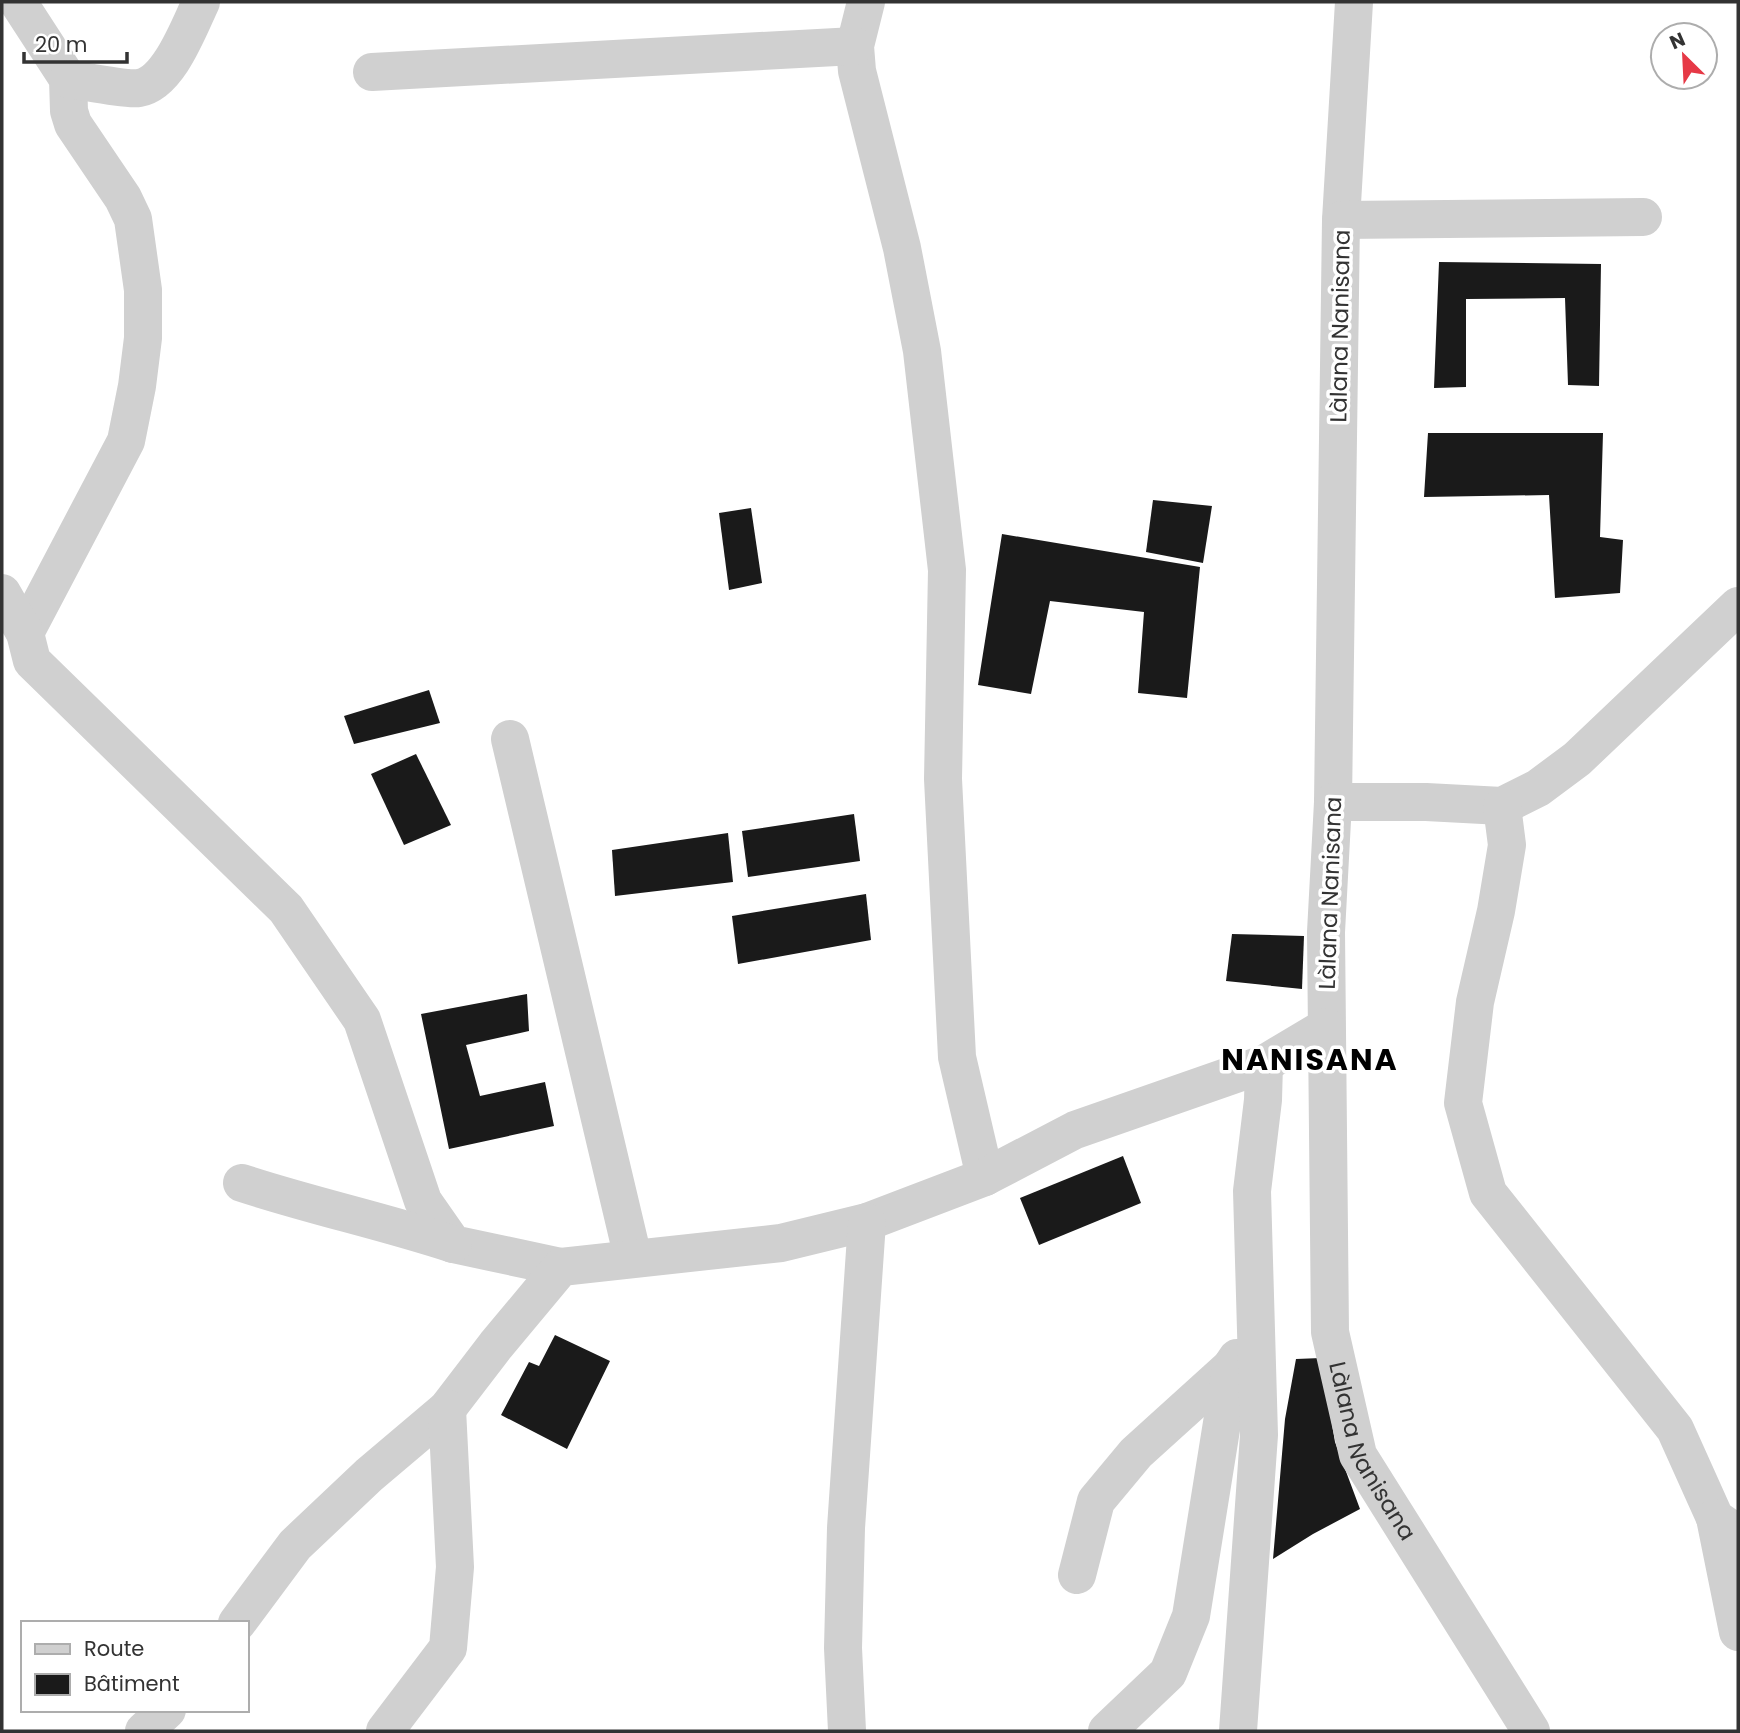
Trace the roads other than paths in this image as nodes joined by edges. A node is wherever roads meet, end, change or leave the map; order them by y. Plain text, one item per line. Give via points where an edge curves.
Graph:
1 (19, 2) edge
2 (201, 2) edge
3 (866, 2) edge
4 (1354, 2) edge
5 (855, 46) junction
6 (372, 72) dead end
7 (68, 79) junction
8 (1643, 218) dead end
9 (1341, 220) junction
10 (2, 593) edge
11 (1738, 606) edge
12 (25, 633) junction
13 (510, 739) dead end
14 (1333, 802) junction
15 (1502, 806) junction
16 (1326, 1027) junction
17 (1264, 1064) junction
18 (985, 1177) junction
19 (242, 1183) dead end
20 (867, 1222) junction
21 (453, 1244) junction
22 (633, 1258) junction
23 (561, 1267) junction
24 (1254, 1313) junction
25 (1231, 1367) junction
26 (447, 1409) junction
27 (1726, 1526) edge
28 (1077, 1575) dead end
29 (238, 1621) edge
30 (1738, 1632) edge
31 (165, 1712) edge
32 (144, 1731) edge
33 (384, 1731) edge
34 (847, 1731) edge
35 (1107, 1731) edge
36 (1238, 1731) edge
37 (1531, 1731) edge

1 - 7 street
2 - 7 street via 170,64 156,80 138,88
3 - 5 street
4 - 9 street, Làlana Nanisana
5 - 6 street
5 - 18 street via 922,351 946,556 943,779 957,1057
7 - 12 street via 73,124 133,219 143,290 143,338 126,441
8 - 9 street
9 - 14 street, Làlana Nanisana
10 - 12 street
11 - 15 street via 1577,759 1538,788
12 - 21 street via 32,661 286,909 362,1020 423,1201
13 - 22 street
14 - 15 street
14 - 16 street, Làlana Nanisana
15 - 27 street via 1507,845 1475,1002 1463,1103 1488,1193 1675,1429
16 - 17 street
16 - 37 street, Làlana Nanisana via 1330,1332 1358,1455
17 - 18 street via 1075,1130
17 - 24 street via 1252,1191
18 - 20 street
19 - 21 street
20 - 22 street via 781,1243
20 - 34 street via 846,1528 843,1648
21 - 23 street
22 - 23 street
23 - 26 street
24 - 25 street via 1244,1346
24 - 36 street via 1259,1435
25 - 28 street via 1136,1453 1096,1502
25 - 35 street via 1191,1616 1168,1673
26 - 29 street via 295,1545
26 - 33 street via 455,1567 448,1648
27 - 30 street
31 - 32 street

